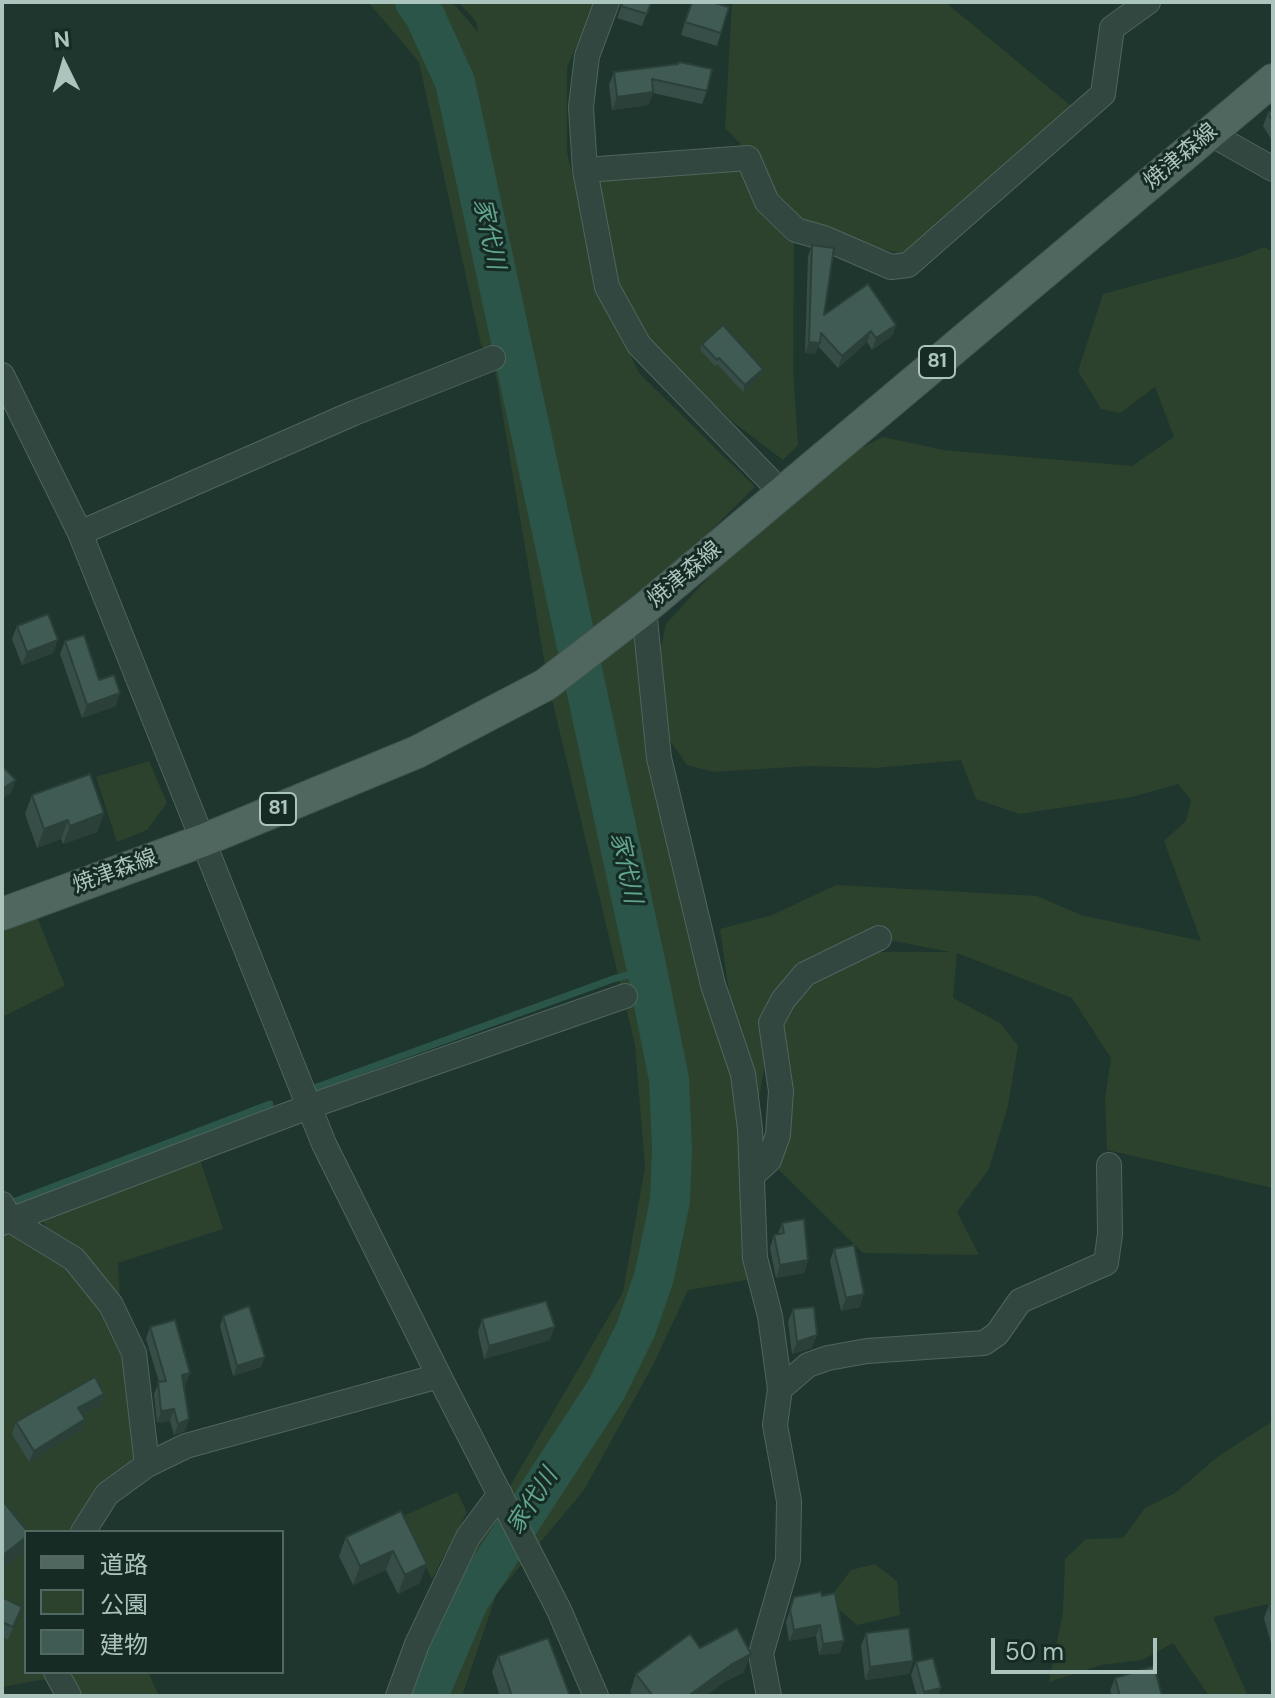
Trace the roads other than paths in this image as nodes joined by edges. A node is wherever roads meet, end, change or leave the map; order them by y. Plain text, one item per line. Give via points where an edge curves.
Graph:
1 (607, 2) edge
2 (1148, 2) edge
3 (1273, 80) edge
4 (1209, 133) junction
5 (1273, 169) edge
6 (585, 170) junction
7 (493, 358) dead end
8 (2, 375) edge
9 (782, 493) junction
10 (80, 533) junction
11 (644, 609) junction
12 (204, 840) junction
13 (2, 914) edge
14 (879, 938) dead end
15 (625, 996) dead end
16 (308, 1107) junction
17 (1109, 1165) dead end
18 (753, 1175) junction
19 (5, 1215) edge
20 (439, 1376) junction
21 (780, 1389) junction
22 (147, 1465) junction
23 (504, 1504) junction
24 (84, 1530) edge
25 (57, 1674) edge
26 (69, 1696) edge
27 (398, 1696) edge
28 (596, 1696) edge
29 (769, 1696) edge

1 - 6 street via 587,56 581,107
2 - 6 street via 1112,28 1103,94 908,265 891,267 796,230 767,202 748,158
3 - 4 main road, 焼津森線 / 81
4 - 5 street
4 - 9 main road, 焼津森線 / 81
6 - 9 street via 607,287 639,345
7 - 10 street
8 - 10 street
9 - 11 main road, 焼津森線 / 81
10 - 12 street
11 - 12 main road, 焼津森線 / 81 via 545,685 417,752
11 - 18 street via 659,758 713,985 743,1074
12 - 13 main road, 焼津森線 / 81
12 - 16 street
14 - 18 street via 805,974 783,1000 771,1023 781,1091 778,1135 769,1160
15 - 16 street
16 - 19 street
16 - 20 street
17 - 21 street via 1106,1263 1020,1301 997,1334 984,1343 828,1358 808,1365
18 - 21 street via 755,1258
19 - 22 street via 74,1259 111,1305 134,1353
20 - 22 street via 186,1446
20 - 23 street
21 - 29 street via 775,1425 789,1501 788,1560 761,1654
22 - 24 street via 107,1494
23 - 27 street via 468,1537
23 - 28 street
25 - 26 street

